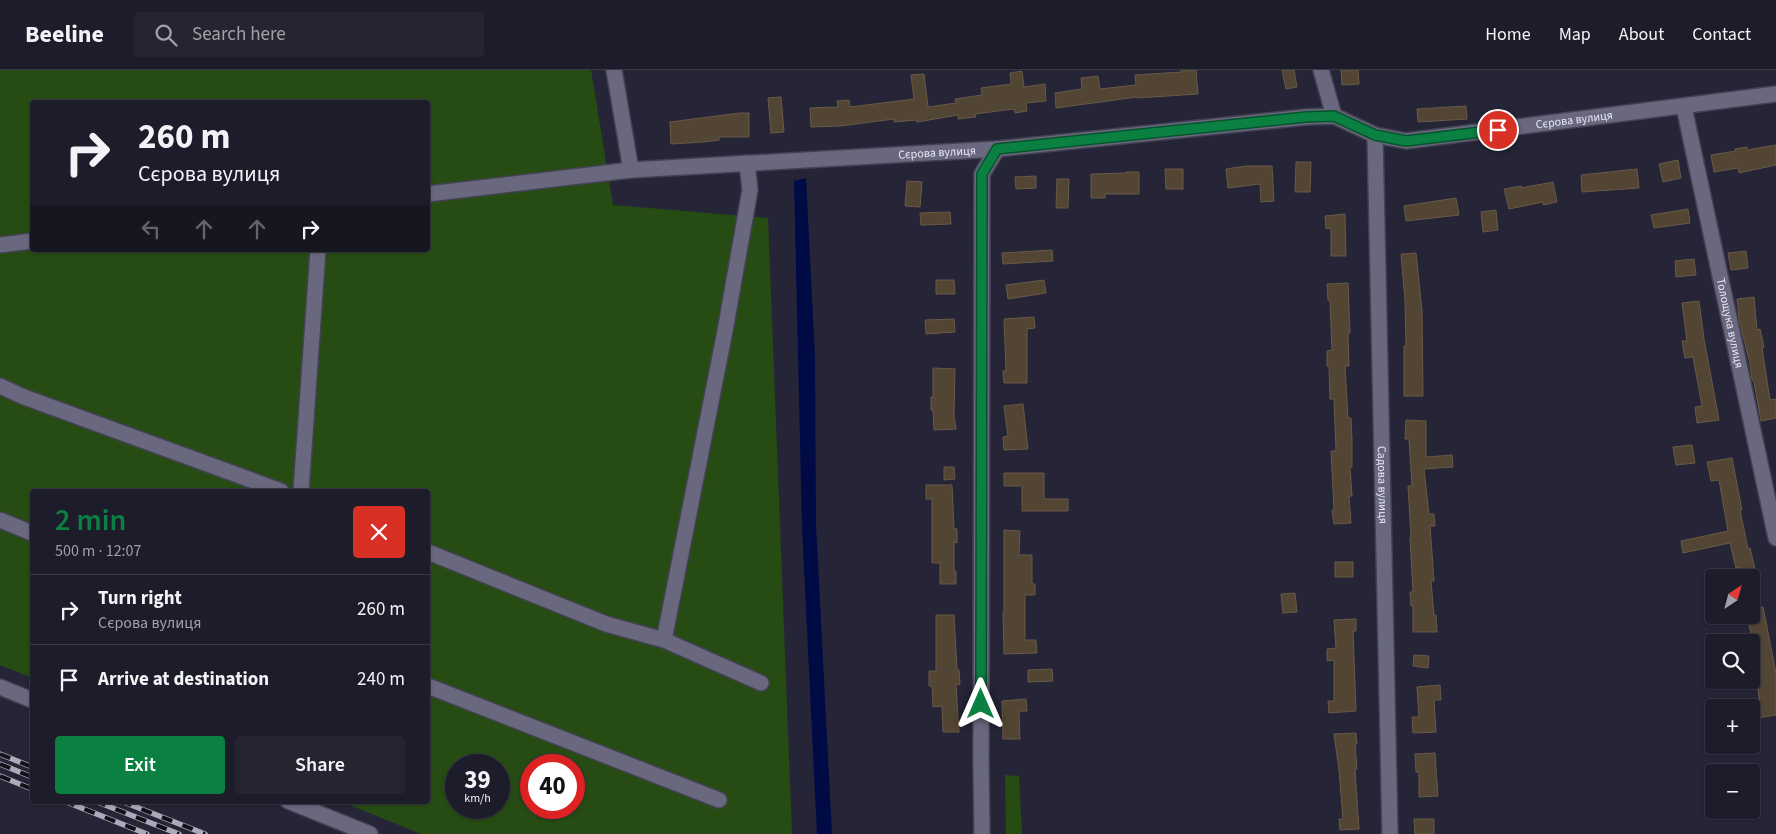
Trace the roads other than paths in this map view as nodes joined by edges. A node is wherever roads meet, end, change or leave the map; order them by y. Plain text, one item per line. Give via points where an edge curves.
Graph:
1 (614, 70) edge
2 (1321, 70) edge
3 (1776, 94) edge
4 (1684, 107) junction
5 (1334, 116) junction
6 (1375, 135) junction
7 (997, 149) junction
8 (747, 163) junction
9 (630, 170) junction
10 (430, 194) edge
11 (30, 241) edge
12 (0, 245) edge
13 (318, 252) edge
14 (0, 386) edge
15 (277, 489) edge
16 (301, 489) edge
17 (0, 520) edge
18 (30, 532) edge
19 (1776, 538) edge
20 (430, 553) edge
21 (664, 640) junction
22 (762, 683) dead end
23 (0, 687) edge
24 (430, 687) edge
25 (30, 699) edge
26 (719, 800) dead end
27 (295, 804) edge
28 (370, 834) edge
29 (982, 834) edge
30 (1390, 834) edge

1 - 9 street
2 - 5 street
3 - 4 street, Сєрова вулиця
4 - 6 street, Сєрова вулиця via 1406,141
4 - 19 street, Толощука вулиця
5 - 6 street, Сєрова вулиця
5 - 7 street, Сєрова вулиця
6 - 30 street, Садова вулиця
7 - 8 street, Сєрова вулиця
7 - 29 street via 982,174
8 - 9 street, Сєрова вулиця
8 - 21 street via 750,190
9 - 10 street, Сєрова вулиця
11 - 12 street
13 - 16 street
14 - 15 street
17 - 18 street
20 - 21 street via 606,624
21 - 22 street
23 - 25 street
24 - 26 street
27 - 28 street

